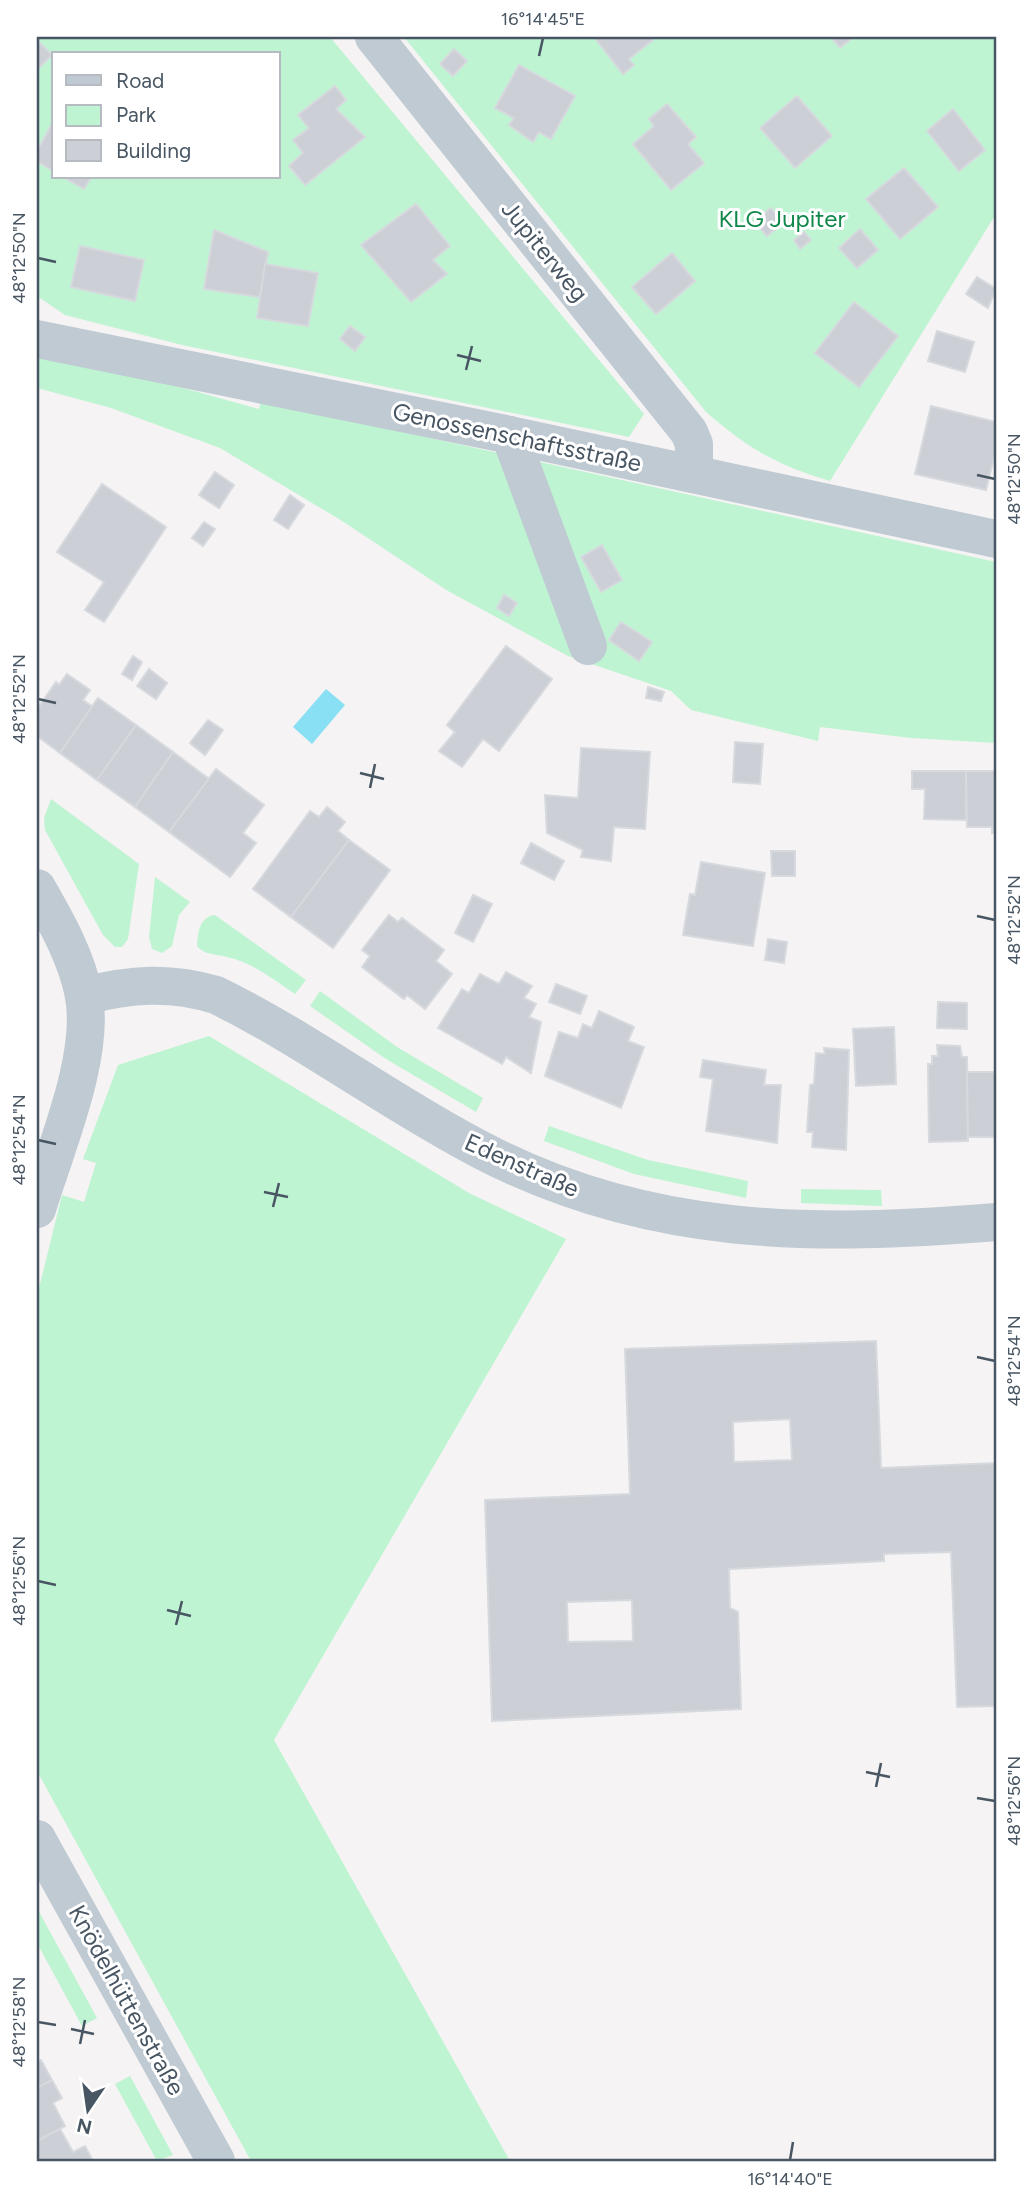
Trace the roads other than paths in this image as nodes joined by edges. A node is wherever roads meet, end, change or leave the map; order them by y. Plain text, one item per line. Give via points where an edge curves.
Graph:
1 (374, 37) edge
2 (37, 339) edge
3 (510, 435) junction
4 (694, 474) junction
5 (996, 539) edge
6 (588, 646) dead end
7 (37, 888) edge
8 (84, 996) junction
9 (37, 1209) edge
10 (996, 1222) edge
11 (37, 1839) edge
12 (216, 2161) edge

1 - 4 street, Jupiterweg via 689,432 694,444
2 - 3 street, Genossenschaftsstraße
3 - 4 street, Genossenschaftsstraße
3 - 6 street
4 - 5 street, Genossenschaftsstraße
7 - 8 street via 64,940
8 - 9 street via 82,1058
8 - 10 street, Edenstraße via 148,984 216,995 480,1150 554,1183 634,1208 713,1224 806,1230
11 - 12 street, Knödelhüttenstraße

